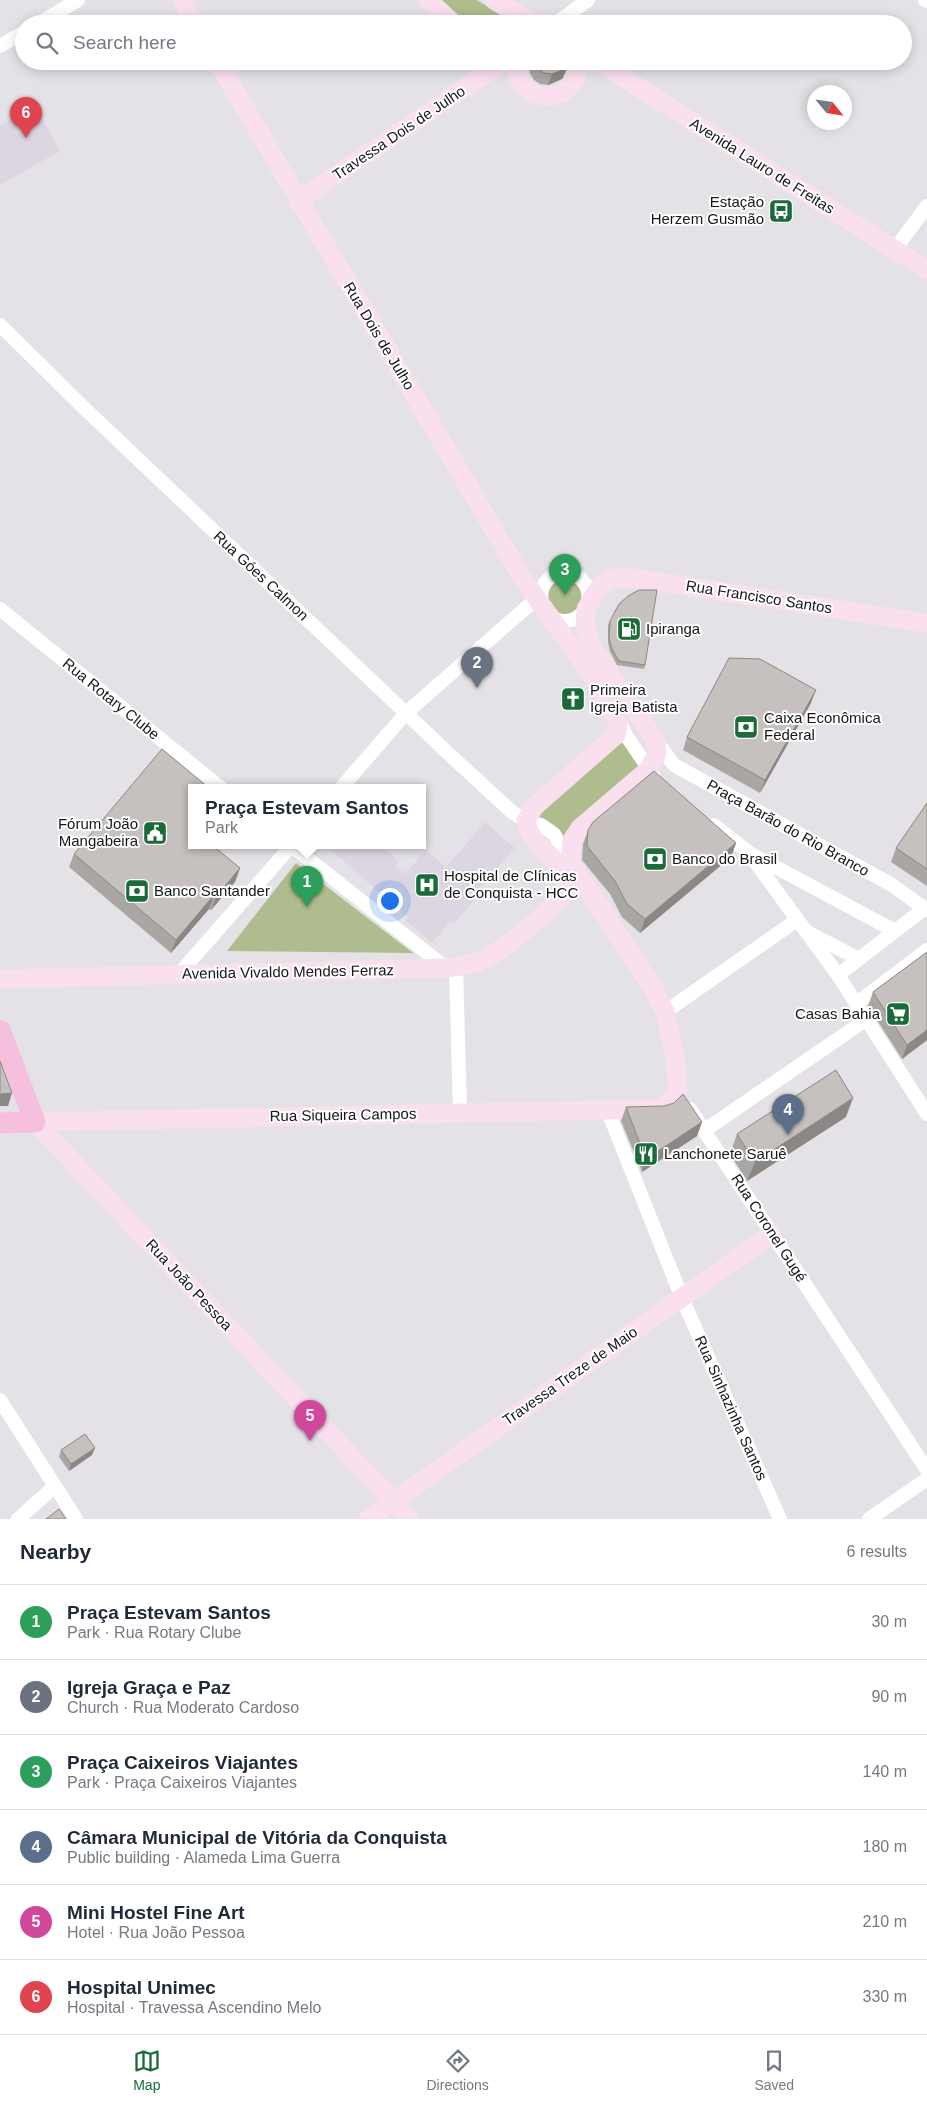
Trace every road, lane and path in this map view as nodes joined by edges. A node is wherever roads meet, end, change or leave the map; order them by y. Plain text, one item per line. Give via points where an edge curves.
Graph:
1 (78, 0) edge
2 (182, 0) edge
3 (428, 0) edge
4 (494, 0) edge
5 (588, 0) edge
6 (53, 15) edge
7 (191, 15) edge
8 (444, 15) edge
9 (519, 15) edge
10 (567, 15) edge
11 (15, 37) edge
12 (0, 46) edge
13 (222, 70) edge
14 (492, 70) edge
15 (510, 70) edge
16 (576, 70) edge
17 (611, 70) edge
18 (298, 201) junction
19 (927, 206) edge
20 (895, 249) junction
21 (927, 270) edge
22 (0, 325) edge
23 (590, 601) junction
24 (542, 607) junction
25 (0, 609) edge
26 (927, 623) edge
27 (406, 714) junction
28 (616, 727) junction
29 (656, 742) junction
30 (654, 776) junction
31 (217, 784) edge
32 (345, 784) edge
33 (700, 815) edge
34 (526, 821) junction
35 (289, 849) edge
36 (296, 849) edge
37 (748, 852) junction
38 (571, 854) junction
39 (596, 901) junction
40 (557, 902) junction
41 (926, 909) edge
42 (801, 925) junction
43 (895, 931) junction
44 (927, 950) edge
45 (860, 959) junction
46 (451, 968) junction
47 (178, 974) junction
48 (838, 975) junction
49 (0, 979) edge
50 (857, 1003) junction
51 (665, 1012) junction
52 (867, 1019) junction
53 (0, 1030) edge
54 (678, 1091) junction
55 (607, 1109) junction
56 (460, 1112) junction
57 (927, 1114) edge
58 (35, 1122) junction
59 (0, 1124) edge
60 (705, 1130) junction
61 (772, 1234) junction
62 (682, 1298) junction
63 (0, 1400) edge
64 (927, 1470) edge
65 (927, 1479) edge
66 (55, 1486) junction
67 (393, 1501) junction
68 (18, 1519) edge
69 (76, 1519) edge
70 (368, 1519) edge
71 (410, 1519) edge
72 (780, 1519) edge
73 (869, 1519) edge

1 - 6 street
2 - 7 street
3 - 8 street
4 - 9 street
5 - 10 street
11 - 12 street
13 - 18 street, Rua Dois de Julho
14 - 18 street, Travessa Dois de Julho
15 - 16 street via 530,92 554,97 571,86
17 - 20 street, Avenida Lauro de Freitas
18 - 24 street, Rua Dois de Julho
19 - 20 street
20 - 21 street, Avenida Lauro de Freitas
22 - 27 street, Rua Góes Calmon
23 - 24 street via 577,618 565,621 559,621
23 - 24 street via 584,582 563,573 552,576 542,588
23 - 26 street, Rua Francisco Santos via 604,583 615,578 633,578
23 - 29 street via 585,626 593,649
24 - 27 street
24 - 28 street, Rua Dois de Julho via 593,677
25 - 31 street, Rua Rotary Clube
27 - 32 street
27 - 34 street, Rua Góes Calmon via 512,812
28 - 30 street via 627,737
28 - 34 street via 534,807
29 - 30 street
29 - 41 street, Praça Barão do Rio Branco via 674,764 892,884
30 - 38 street via 580,828 572,840
33 - 37 street, Praça Barão do Rio Branco
34 - 38 street, Rua Góes Calmon via 541,825 554,834
34 - 40 street via 532,837 564,874 565,892
35 - 47 street
36 - 46 street
37 - 42 street, Praça Barão do Rio Branco
37 - 43 street, Praça Barão do Rio Branco
38 - 39 street, Rua Coronel Gugé
39 - 40 street via 588,894 572,892
39 - 51 street, Rua Coronel Gugé
40 - 46 street, Avenida Vivaldo Mendes Ferraz via 486,958
41 - 43 street, Praça Barão do Rio Branco
42 - 45 street, Praça Barão do Rio Branco
42 - 48 street, Praça Barão do Rio Branco
42 - 51 street
43 - 45 street, Praça Barão do Rio Branco
44 - 50 street
45 - 48 street, Praça Barão do Rio Branco
46 - 47 street, Avenida Vivaldo Mendes Ferraz
46 - 56 street
47 - 49 street, Avenida Vivaldo Mendes Ferraz
48 - 50 street, Praça Barão do Rio Branco
50 - 52 street, Praça Barão do Rio Branco
51 - 54 street, Rua Coronel Gugé via 675,1057
52 - 57 street, Praça Barão do Rio Branco
52 - 60 street
53 - 58 main road, Rua João Pessoa
54 - 55 street, Rua Siqueira Campos via 665,1106 656,1109
54 - 60 street, Rua Coronel Gugé
55 - 56 street, Rua Siqueira Campos
55 - 62 street, Rua Sinhazinha Santos
56 - 58 street, Rua Siqueira Campos
58 - 59 main road, Rua Siqueira Campos
58 - 67 street, Rua João Pessoa
60 - 61 street, Rua Coronel Gugé
61 - 62 street, Travessa Treze de Maio
61 - 64 street, Rua Coronel Gugé
62 - 67 street, Travessa Treze de Maio
62 - 72 street, Rua Sinhazinha Santos
63 - 66 street
65 - 73 street
66 - 68 street
66 - 69 street
67 - 70 street, Travessa Treze de Maio
67 - 71 street, Rua João Pessoa

